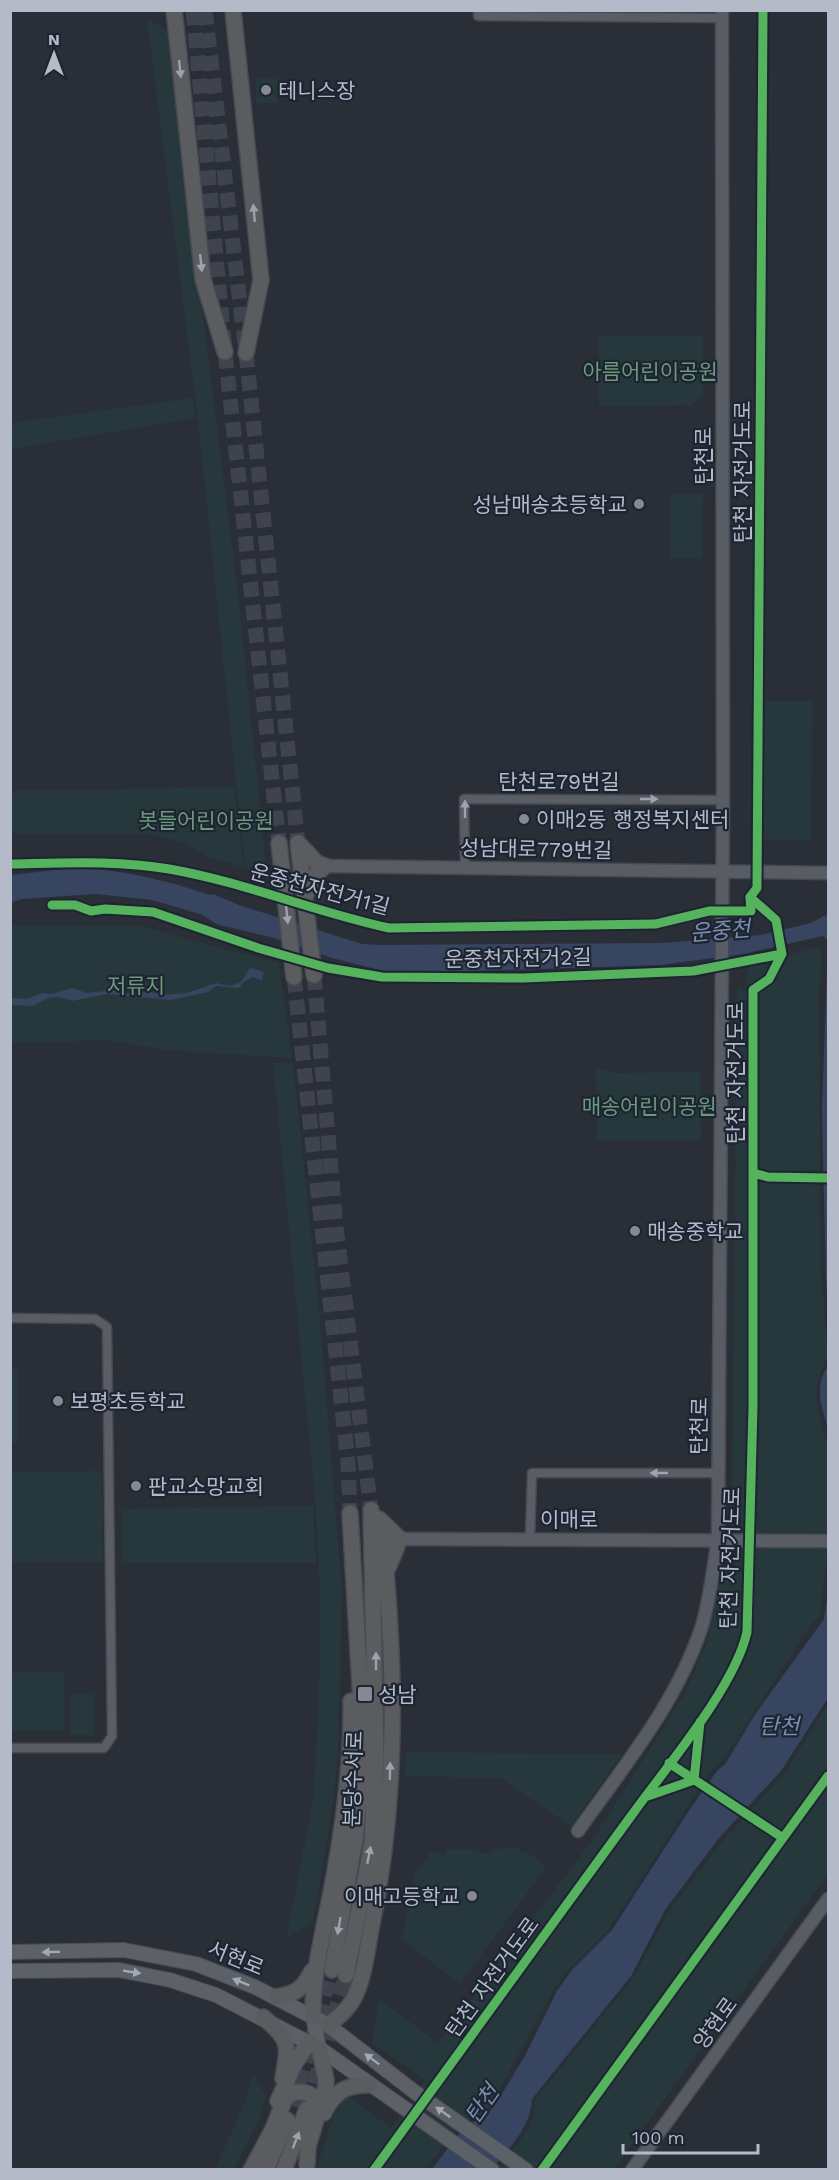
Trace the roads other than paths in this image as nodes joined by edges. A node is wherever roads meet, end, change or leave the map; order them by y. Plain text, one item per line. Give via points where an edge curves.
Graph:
1 (174, 10) edge
2 (233, 10) edge
3 (478, 13) edge
4 (722, 14) edge
5 (225, 352) dead end
6 (246, 353) dead end
7 (723, 800) junction
8 (279, 843) tunnel mouth
9 (325, 866) junction
10 (465, 867) junction
11 (722, 872) junction
12 (828, 873) edge
13 (306, 876) junction
14 (314, 971) tunnel mouth
15 (294, 977) tunnel mouth
16 (10, 1318) edge
17 (718, 1473) junction
18 (351, 1513) tunnel mouth
19 (381, 1522) junction
20 (400, 1539) junction
21 (530, 1539) junction
22 (718, 1539) junction
23 (828, 1541) edge
24 (353, 1566) junction
25 (387, 1577) junction
26 (10, 1748) edge
27 (578, 1831) dead end
28 (828, 1900) edge
29 (10, 1952) edge
30 (318, 1961) junction
31 (10, 1971) edge
32 (276, 1997) junction
33 (262, 2017) junction
34 (313, 2017) junction
35 (318, 2037) junction
36 (369, 2085) junction
37 (293, 2104) junction
38 (324, 2113) junction
39 (306, 2167) edge
40 (245, 2169) edge
41 (251, 2169) edge
42 (266, 2169) edge
43 (284, 2169) edge
44 (492, 2169) edge
45 (526, 2169) edge
46 (632, 2169) edge

1 -> 5 highway via 202,279
6 -> 2 highway via 261,280
3 - 4 street
4 - 7 main road, 탄천로
10 -> 7 street, 탄천로79번길 via 465,799
7 - 11 main road, 탄천로
8 -> 15 highway
9 - 10 main road, 성남대로779번길
9 - 13 highway
9 - 13 highway via 298,843
10 - 11 main road, 성남대로779번길
11 - 12 main road, 성남대로779번길
11 - 17 main road, 탄천로
13 - 14 highway via 304,901
16 - 26 street via 95,1319 107,1327 112,1736 104,1748
17 -> 21 street via 532,1473
17 - 22 main road, 탄천로
18 - 24 highway, 분당수서로
19 - 20 highway
24 -> 19 highway, 분당수서로 via 364,1755 339,1972 372,1844 376,1637 371,1506
19 - 25 highway
20 - 21 main road, 이매로
20 - 25 highway via 388,1564
21 - 22 main road, 이매로
22 - 23 main road, 이매로
22 - 27 main road, 탄천로 via 706,1610 683,1674 659,1717
24 - 30 highway via 352,1746 336,1870
35 -> 25 highway via 344,2012 358,1991 381,1880 390,1783 392,1689
28 - 46 main road, 양현로
32 -> 29 main road, 서현로 via 196,1964 124,1950
30 - 32 highway via 304,1987 293,1995
30 - 34 highway via 312,1992
31 -> 33 main road, 서현로 via 138,1972 184,1984
32 - 34 main road, 서현로
33 - 35 main road, 서현로
33 - 37 highway via 286,2040
34 - 35 main road
35 - 36 main road, 서현로
35 - 37 highway
35 - 38 highway via 326,2079
45 -> 35 main road, 서현로 via 416,2093
36 - 38 highway via 342,2088
36 - 44 main road, 서현로
37 - 40 highway
37 - 42 highway
43 -> 37 highway
38 - 39 highway
39 - 41 highway via 320,2107 313,2096 298,2092 286,2096

